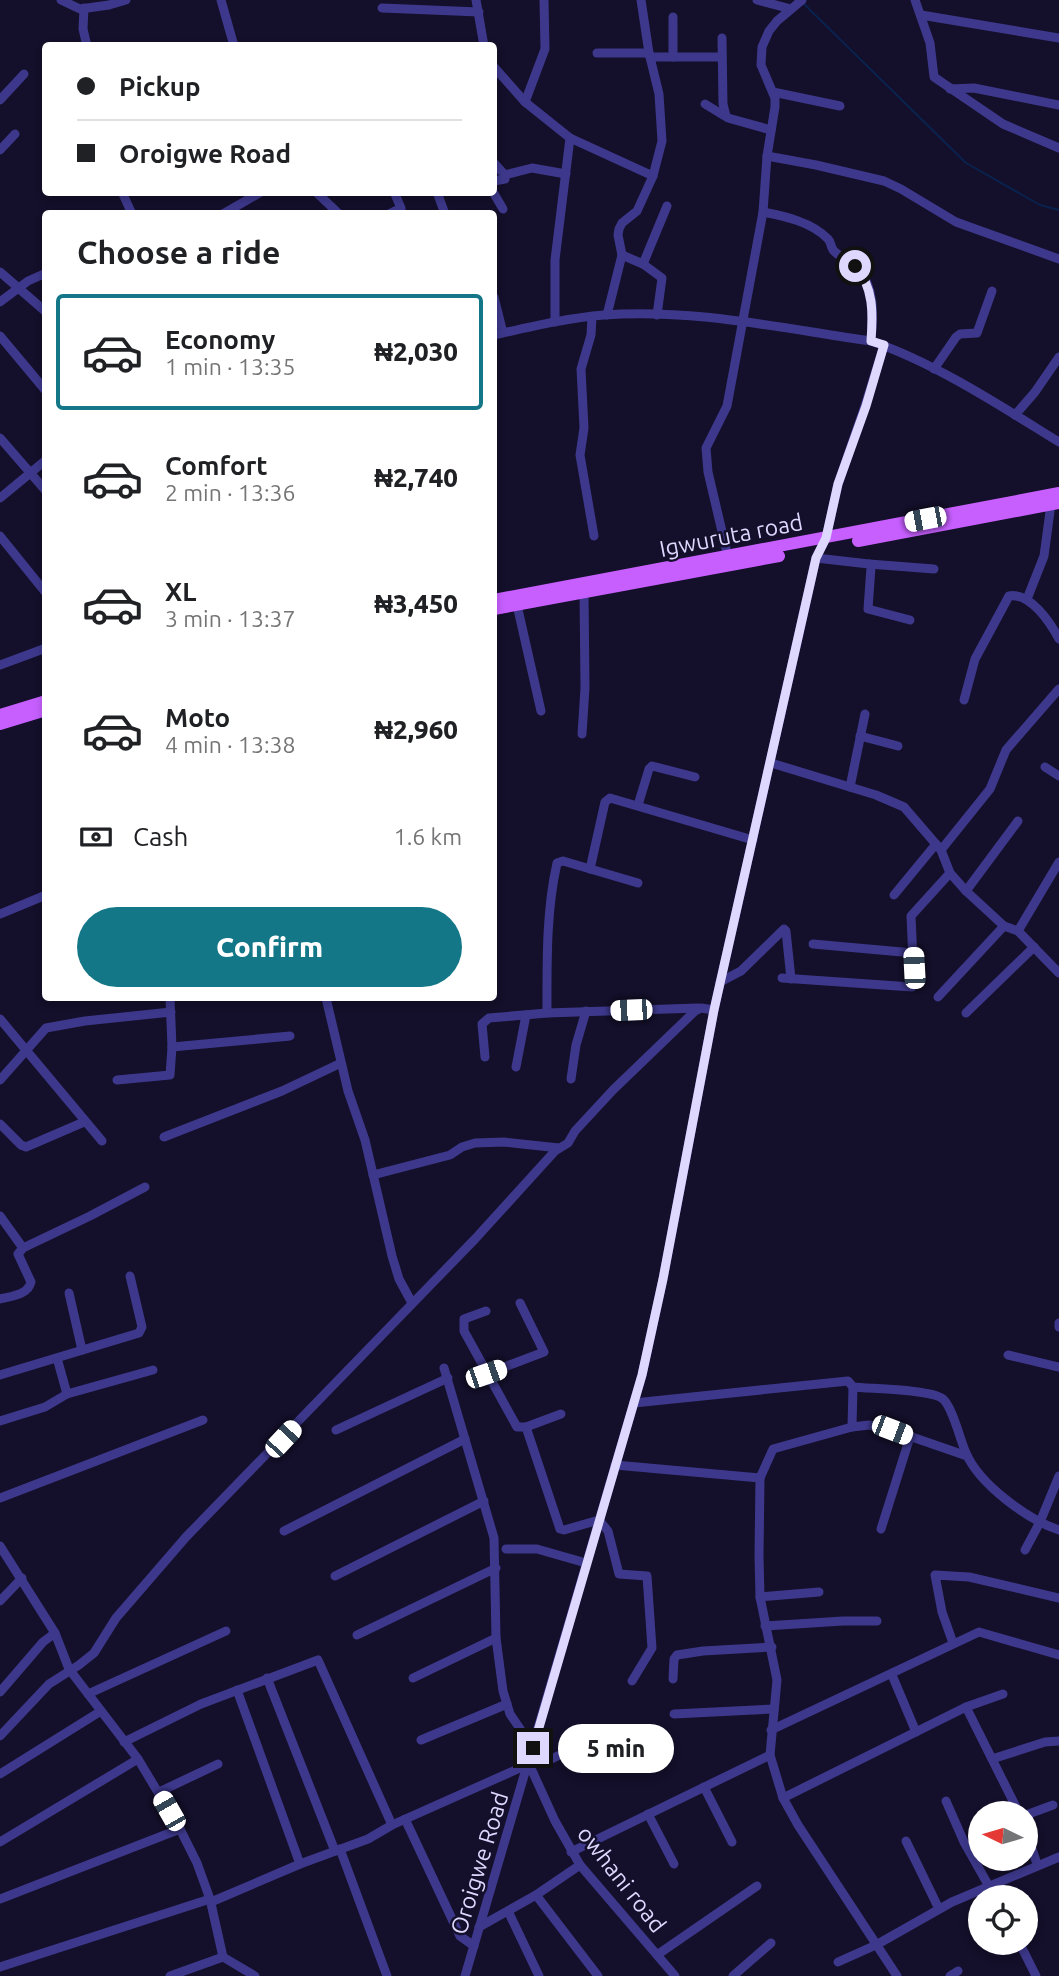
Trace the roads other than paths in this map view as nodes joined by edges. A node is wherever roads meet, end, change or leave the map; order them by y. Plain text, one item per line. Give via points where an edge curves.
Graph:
1 (61, 0) edge
2 (126, 0) edge
3 (221, 0) edge
4 (476, 0) edge
5 (544, 0) edge
6 (641, 0) edge
7 (757, 0) edge
8 (915, 0) edge
9 (796, 5) edge
10 (84, 8) junction
11 (382, 8) dead end
12 (479, 12) junction
13 (921, 15) junction
14 (673, 17) dead end
15 (722, 38) dead end
16 (1059, 38) edge
17 (86, 42) edge
18 (233, 42) edge
19 (483, 42) edge
20 (597, 53) dead end
21 (650, 55) junction
22 (673, 57) junction
23 (722, 57) junction
24 (497, 70) edge
25 (24, 74) dead end
26 (968, 88) junction
27 (950, 89) junction
28 (773, 92) junction
29 (965, 99) junction
30 (0, 100) edge
31 (525, 102) junction
32 (705, 104) dead end
33 (1059, 105) edge
34 (840, 106) dead end
35 (726, 116) junction
36 (771, 130) junction
37 (15, 134) dead end
38 (570, 138) junction
39 (1059, 148) edge
40 (0, 150) edge
41 (767, 156) junction
42 (497, 166) edge
43 (566, 174) junction
44 (505, 175) junction
45 (653, 176) junction
46 (497, 180) edge
47 (254, 196) edge
48 (320, 196) edge
49 (396, 196) edge
50 (495, 196) edge
51 (667, 206) dead end
52 (502, 209) dead end
53 (230, 210) edge
54 (335, 210) edge
55 (397, 210) edge
56 (763, 212) junction
57 (622, 254) junction
58 (1059, 259) edge
59 (643, 264) junction
60 (0, 272) edge
61 (42, 275) edge
62 (18, 288) junction
63 (992, 291) dead end
64 (0, 302) edge
65 (42, 309) edge
66 (607, 315) junction
67 (657, 315) junction
68 (592, 317) junction
69 (555, 322) junction
70 (742, 323) junction
71 (498, 334) edge
72 (0, 336) edge
73 (871, 341) junction
74 (884, 345) junction
75 (1059, 357) edge
76 (934, 369) junction
77 (42, 386) edge
78 (1015, 415) junction
79 (0, 438) edge
80 (1059, 442) edge
81 (42, 463) edge
82 (30, 473) junction
83 (42, 486) edge
84 (1059, 492) edge
85 (0, 498) edge
86 (1055, 503) edge
87 (0, 536) edge
88 (594, 536) dead end
89 (820, 548) junction
90 (728, 557) junction
91 (869, 564) junction
92 (934, 569) dead end
93 (42, 588) edge
94 (584, 593) junction
95 (497, 599) edge
96 (1027, 599) junction
97 (517, 605) junction
98 (497, 608) edge
99 (910, 620) dead end
100 (1059, 639) edge
101 (42, 649) edge
102 (0, 665) edge
103 (1059, 689) edge
104 (964, 700) dead end
105 (42, 711) edge
106 (541, 711) dead end
107 (42, 712) edge
108 (865, 714) dead end
109 (0, 715) edge
110 (0, 724) edge
111 (582, 734) dead end
112 (860, 736) junction
113 (898, 746) dead end
114 (771, 763) junction
115 (1045, 767) dead end
116 (1059, 776) edge
117 (695, 777) dead end
118 (850, 787) junction
119 (638, 805) junction
120 (1018, 821) dead end
121 (753, 840) junction
122 (939, 847) junction
123 (1059, 862) edge
124 (590, 869) junction
125 (950, 873) junction
126 (638, 883) dead end
127 (967, 891) junction
128 (894, 895) dead end
129 (42, 897) edge
130 (0, 914) edge
131 (1004, 926) junction
132 (1018, 931) junction
133 (813, 944) dead end
134 (1034, 947) junction
135 (913, 953) junction
136 (1059, 973) edge
137 (720, 982) junction
138 (938, 997) dead end
139 (170, 1001) edge
140 (327, 1001) edge
141 (698, 1008) junction
142 (714, 1010) junction
143 (586, 1011) junction
144 (171, 1012) junction
145 (547, 1013) junction
146 (966, 1013) dead end
147 (526, 1015) junction
148 (0, 1019) edge
149 (289, 1036) dead end
150 (172, 1047) junction
151 (25, 1050) junction
152 (485, 1057) dead end
153 (341, 1063) junction
154 (516, 1067) dead end
155 (570, 1079) dead end
156 (0, 1080) edge
157 (117, 1080) dead end
158 (84, 1122) junction
159 (0, 1124) edge
160 (164, 1137) dead end
161 (102, 1141) dead end
162 (559, 1148) junction
163 (373, 1175) junction
164 (145, 1187) dead end
165 (0, 1216) edge
166 (23, 1248) junction
167 (131, 1276) dead end
168 (69, 1293) dead end
169 (0, 1299) edge
170 (412, 1303) junction
171 (520, 1303) dead end
172 (486, 1311) dead end
173 (82, 1350) junction
174 (1008, 1355) dead end
175 (57, 1358) junction
176 (1059, 1367) edge
177 (444, 1368) dead end
178 (153, 1370) dead end
179 (486, 1374) junction
180 (0, 1375) edge
181 (448, 1378) junction
182 (853, 1387) junction
183 (67, 1394) junction
184 (634, 1402) junction
185 (561, 1414) dead end
186 (0, 1420) edge
187 (203, 1420) dead end
188 (526, 1427) junction
189 (852, 1427) junction
190 (335, 1430) dead end
191 (910, 1437) junction
192 (465, 1439) junction
193 (967, 1456) junction
194 (615, 1465) junction
195 (1059, 1476) edge
196 (760, 1478) junction
197 (0, 1498) edge
198 (484, 1501) junction
199 (599, 1520) junction
200 (1040, 1522) junction
201 (881, 1529) dead end
202 (1059, 1530) edge
203 (284, 1531) dead end
204 (0, 1546) edge
205 (506, 1549) dead end
206 (1025, 1550) dead end
207 (8, 1559) junction
208 (586, 1563) junction
209 (0, 1566) edge
210 (496, 1568) junction
211 (335, 1576) dead end
212 (22, 1578) junction
213 (819, 1592) dead end
214 (760, 1597) junction
215 (1059, 1598) edge
216 (0, 1601) edge
217 (877, 1620) dead end
218 (765, 1626) junction
219 (226, 1631) dead end
220 (55, 1633) junction
221 (358, 1635) dead end
222 (496, 1638) junction
223 (954, 1643) junction
224 (772, 1647) junction
225 (1059, 1655) edge
226 (69, 1669) junction
227 (892, 1675) junction
228 (267, 1678) junction
229 (413, 1678) dead end
230 (673, 1679) dead end
231 (632, 1681) dead end
232 (237, 1690) junction
233 (0, 1692) edge
234 (88, 1694) junction
235 (1003, 1694) dead end
236 (506, 1704) junction
237 (966, 1707) junction
238 (774, 1709) junction
239 (101, 1711) junction
240 (674, 1714) dead end
241 (612, 1730) dead end
242 (771, 1730) junction
243 (916, 1732) junction
244 (0, 1736) edge
245 (421, 1740) dead end
246 (1059, 1741) edge
247 (124, 1742) junction
248 (533, 1748) junction
249 (769, 1755) junction
250 (138, 1759) junction
251 (992, 1759) junction
252 (529, 1762) junction
253 (218, 1764) dead end
254 (0, 1774) edge
255 (704, 1787) junction
256 (159, 1792) junction
257 (783, 1798) junction
258 (946, 1801) dead end
259 (1013, 1801) edge
260 (1053, 1805) dead end
261 (1038, 1811) edge
262 (648, 1814) junction
263 (405, 1819) junction
264 (392, 1825) junction
265 (180, 1829) junction
266 (906, 1841) dead end
267 (0, 1842) edge
268 (732, 1842) dead end
269 (338, 1850) junction
270 (571, 1852) junction
271 (1056, 1857) edge
272 (300, 1864) junction
273 (674, 1864) dead end
274 (1038, 1864) edge
275 (580, 1865) junction
276 (1059, 1869) edge
277 (1023, 1871) edge
278 (988, 1885) edge
279 (996, 1885) edge
280 (757, 1886) dead end
281 (536, 1895) junction
282 (968, 1897) edge
283 (0, 1899) edge
284 (211, 1901) junction
285 (939, 1909) junction
286 (508, 1911) junction
287 (479, 1927) junction
288 (771, 1943) dead end
289 (876, 1945) junction
290 (474, 1946) junction
291 (657, 1955) junction
292 (1025, 1955) edge
293 (223, 1957) junction
294 (838, 1962) dead end
295 (0, 1967) edge
296 (170, 1976) edge
297 (255, 1976) edge
298 (387, 1976) edge
299 (466, 1976) edge
300 (539, 1976) edge
301 (598, 1976) edge
302 (675, 1976) edge
303 (733, 1976) edge
304 (897, 1976) edge
305 (1036, 1976) edge

1 - 10 street
2 - 10 street
3 - 18 street
4 - 12 street
5 - 31 street via 545,49
6 - 21 street
7 - 9 street
8 - 13 street
9 - 28 street via 769,31 762,47 761,65
10 - 17 street
11 - 12 street
12 - 19 street
13 - 16 street
13 - 27 street via 932,52 933,77
14 - 22 street
15 - 23 street
20 - 21 street
21 - 22 street
21 - 45 street via 662,122
22 - 23 street
23 - 35 street
24 - 31 street
25 - 30 street
26 - 27 street
26 - 29 street
26 - 33 street
27 - 29 street
28 - 34 street
28 - 36 street
29 - 39 street via 1003,124
31 - 38 street
32 - 35 street
35 - 36 street
36 - 41 street
37 - 40 street
38 - 43 street
38 - 45 street
41 - 56 street
41 - 58 street via 884,181 956,222
42 - 44 street
43 - 44 street via 533,168
43 - 69 street via 555,260
44 - 46 street
45 - 57 street via 635,213 619,229
47 - 53 street
48 - 54 street
49 - 55 street via 401,208
50 - 52 street
51 - 59 street
56 - 70 street
56 - 73 street via 793,219 821,233 833,251 861,273 873,309
57 - 59 street
57 - 66 street
59 - 67 street via 662,278
60 - 62 street
61 - 62 street
62 - 64 street
62 - 65 street
63 - 76 street via 977,333 960,334
66 - 67 street
66 - 68 street
67 - 70 street
68 - 69 street
68 - 88 street via 581,369 584,428 580,455
69 - 71 street
70 - 73 street
70 - 90 street via 727,406 706,448
72 - 77 street
73 - 74 street
74 - 76 street
74 - 89 street, Oroigwe Road
75 - 78 street
76 - 78 street
78 - 80 street
79 - 82 street
81 - 82 street
82 - 83 street
82 - 85 street
84 - 89 main road, Igwuruta road
86 - 89 main road, Igwuruta road
86 - 96 street via 1044,556
87 - 93 street
89 - 90 main road, Igwuruta road
89 - 91 street
89 - 94 main road, Igwuruta road
89 - 114 street, Oroigwe Road
90 - 95 main road, Igwuruta road
91 - 92 street
91 - 99 street via 868,609
94 - 97 main road, Igwuruta road
94 - 111 street
96 - 100 street
96 - 104 street via 1009,596 975,659
97 - 98 main road, Igwuruta road
97 - 106 street
101 - 102 street
103 - 122 street via 1006,750 990,789
105 - 109 main road
107 - 110 main road
108 - 112 street
112 - 113 street
112 - 118 street
114 - 118 street
114 - 121 street, Oroigwe Road
115 - 116 street
117 - 119 street via 652,766
118 - 122 street via 904,807
119 - 121 street
119 - 124 street via 607,799
120 - 127 street
121 - 137 street, Oroigwe Road
122 - 125 street
122 - 128 street
123 - 132 street
124 - 126 street
124 - 145 street via 557,863 550,895
125 - 127 street
125 - 135 street via 912,914
127 - 131 street
129 - 130 street
131 - 132 street
131 - 138 street
132 - 134 street
133 - 135 street
134 - 136 street
134 - 146 street
135 - 137 street via 912,987 787,978 784,929 741,971
137 - 142 street, Oroigwe Road
139 - 144 street
140 - 153 street
141 - 142 street
141 - 143 street
141 - 162 street
142 - 184 street, Oroigwe Road via 663,1279
143 - 145 street
143 - 155 street
144 - 150 street
144 - 151 street via 49,1028
145 - 147 street
147 - 152 street via 483,1021
147 - 154 street
148 - 151 street
149 - 150 street
150 - 157 street via 170,1075
151 - 156 street
151 - 158 street
153 - 160 street
153 - 163 street
158 - 159 street via 26,1147
158 - 161 street
162 - 163 street via 475,1143
162 - 170 street
163 - 170 street via 399,1279
164 - 166 street
165 - 166 street
166 - 169 street via 19,1259 30,1286
167 - 173 street via 141,1331
168 - 173 street
170 - 226 street via 186,1537 116,1618 94,1653
171 - 179 street via 544,1352
172 - 179 street via 467,1317 462,1324
173 - 175 street
174 - 176 street
175 - 180 street
175 - 183 street
177 - 181 street
178 - 183 street
179 - 188 street via 517,1427
181 - 190 street
181 - 192 street
182 - 184 street via 842,1381
182 - 189 street
182 - 193 street via 941,1398
183 - 186 street via 45,1407
184 - 194 street, Oroigwe Road
185 - 188 street
187 - 197 street
188 - 199 street via 560,1529
189 - 191 street via 877,1426
189 - 196 street via 774,1449
191 - 193 street
191 - 201 street
192 - 198 street
192 - 203 street
193 - 200 street via 992,1486
194 - 196 street
194 - 199 street, Oroigwe Road
195 - 200 street
196 - 214 street
198 - 210 street
198 - 211 street
199 - 208 street, Oroigwe Road
199 - 231 street via 608,1531 619,1574 645,1574 648,1579 652,1648
200 - 202 street
200 - 206 street
204 - 207 street
205 - 208 street via 537,1549
207 - 209 street
207 - 212 street
208 - 248 street, Oroigwe Road
210 - 221 street
210 - 222 street
212 - 216 street
212 - 220 street
213 - 214 street
214 - 218 street
215 - 223 street via 969,1577 935,1574
217 - 218 street
218 - 224 street
219 - 234 street
220 - 226 street
220 - 233 street
222 - 229 street
222 - 236 street
223 - 225 street via 982,1632
223 - 227 street
224 - 230 street via 677,1655
224 - 238 street via 777,1680
226 - 234 street
226 - 244 street
227 - 242 street
227 - 243 street
228 - 232 street
228 - 264 street via 320,1661
228 - 269 street
232 - 247 street
232 - 272 street
234 - 239 street
235 - 237 street
236 - 245 street
236 - 248 street
237 - 243 street
237 - 251 street
238 - 240 street
238 - 242 street
239 - 247 street
239 - 254 street
241 - 252 street via 543,1763
242 - 249 street
243 - 257 street
246 - 251 street
247 - 250 street
248 - 252 street, Oroigwe Road
249 - 255 street
249 - 257 street
250 - 256 street
250 - 267 street
251 - 259 street
252 - 263 street
252 - 270 street, owhani road
252 - 287 street, Oroigwe Road
253 - 256 street
255 - 262 street
255 - 268 street
256 - 265 street
257 - 289 street
258 - 278 street
260 - 261 street
262 - 270 street
262 - 273 street
263 - 264 street
263 - 290 street via 460,1936
264 - 269 street
265 - 283 street
265 - 284 street
266 - 285 street
269 - 272 street
269 - 298 street
270 - 275 street, owhani road
271 - 274 street
271 - 276 street
272 - 284 street
275 - 281 street
275 - 291 street, owhani road
277 - 279 street
280 - 291 street
281 - 286 street
281 - 301 street
282 - 285 street
284 - 293 street
284 - 295 street
285 - 289 street
286 - 287 street
286 - 300 street
287 - 290 street, Oroigwe Road
288 - 303 street
289 - 294 street
289 - 304 street
290 - 299 street, Oroigwe Road
291 - 302 street, owhani road
292 - 305 street
293 - 296 street
293 - 297 street

